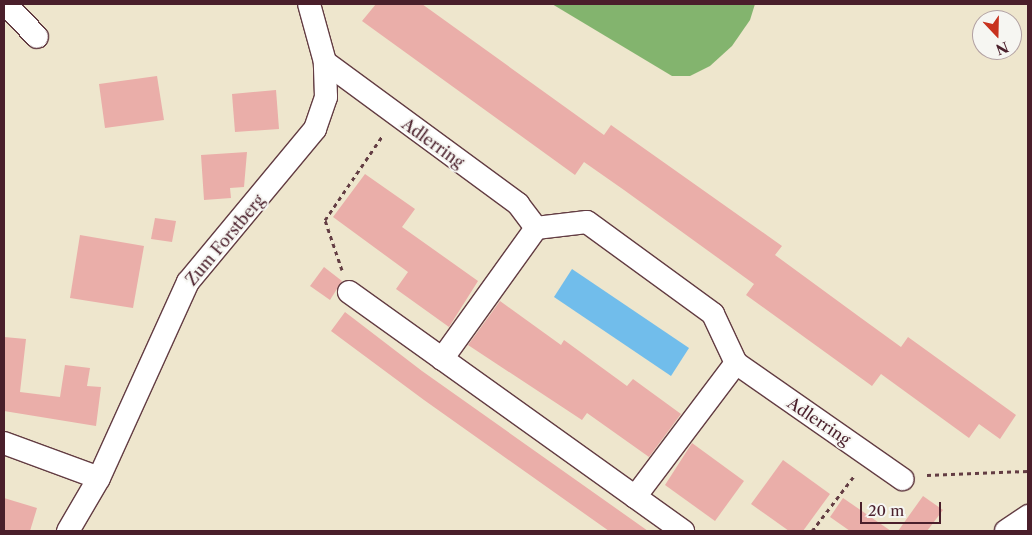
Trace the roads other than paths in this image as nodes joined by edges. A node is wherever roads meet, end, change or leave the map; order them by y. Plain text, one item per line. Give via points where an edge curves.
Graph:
1 (6, 4) edge
2 (309, 4) edge
3 (37, 37) dead end
4 (325, 62) junction
5 (536, 228) junction
6 (349, 292) road end
7 (442, 359) junction
8 (736, 363) junction
9 (4, 443) edge
10 (99, 478) junction
11 (902, 479) road end
12 (635, 497) junction
13 (1028, 516) edge
14 (68, 531) edge
15 (683, 531) edge
16 (1006, 531) edge

1 - 3 street
2 - 4 street, Zum Forstberg
4 - 5 street, Adlerring via 518,204
4 - 10 street, Zum Forstberg via 326,97 315,130 188,282
5 - 7 street
5 - 8 street via 586,222 713,314
6 - 7 street
7 - 12 street
8 - 11 street, Adlerring
8 - 12 street
9 - 10 street
10 - 14 street, Zum Forstberg
12 - 15 street
13 - 16 street

